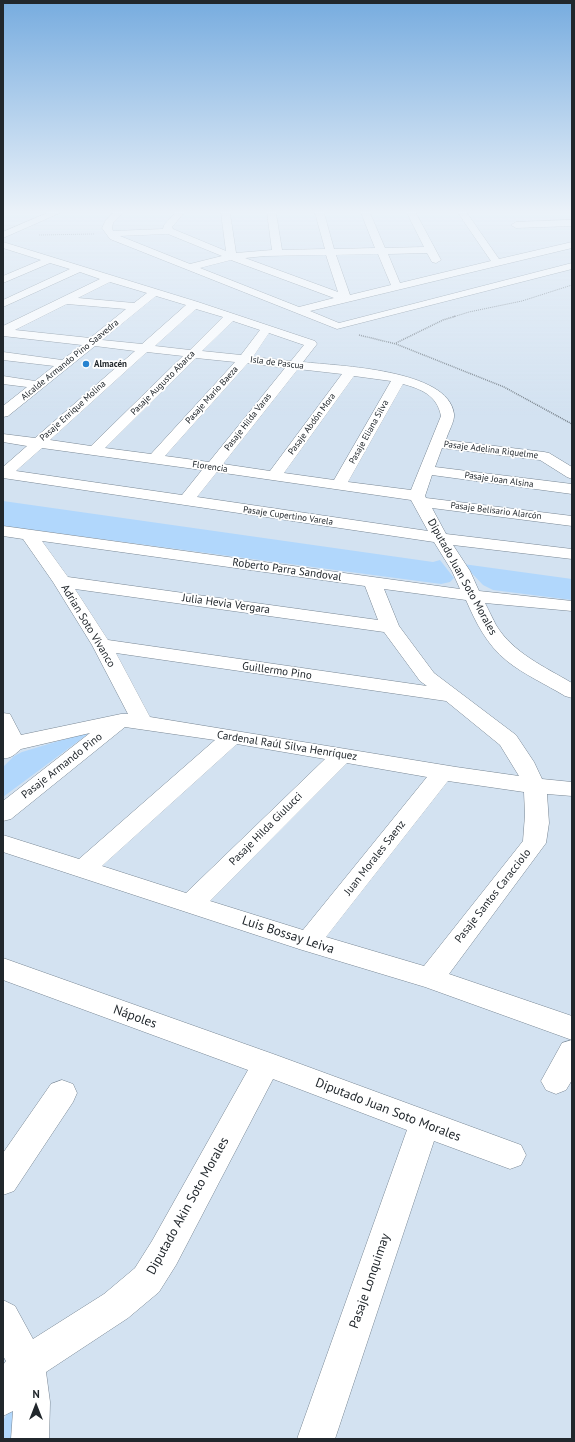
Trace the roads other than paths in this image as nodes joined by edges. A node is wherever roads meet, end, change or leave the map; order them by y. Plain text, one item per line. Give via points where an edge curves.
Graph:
1 (54, 280) edge
2 (105, 280) edge
3 (117, 280) edge
4 (225, 280) edge
5 (295, 280) edge
6 (340, 280) edge
7 (394, 280) edge
8 (447, 280) edge
9 (462, 280) edge
10 (485, 280) edge
11 (450, 286) junction
12 (397, 287) junction
13 (155, 292) junction
14 (346, 299) junction
15 (65, 300) junction
16 (3, 304) edge
17 (194, 304) junction
18 (136, 307) junction
19 (300, 310) junction
20 (231, 316) junction
21 (267, 328) junction
22 (3, 332) edge
23 (92, 342) junction
24 (144, 348) junction
25 (192, 354) junction
26 (3, 356) edge
27 (244, 360) junction
28 (64, 364) junction
29 (293, 365) junction
30 (350, 372) junction
31 (399, 379) junction
32 (3, 380) edge
33 (38, 385) junction
34 (6, 408) edge
35 (3, 438) edge
36 (36, 443) junction
37 (438, 443) junction
38 (94, 451) junction
39 (154, 460) junction
40 (212, 468) junction
41 (7, 470) joint
42 (426, 470) junction
43 (572, 474) edge
44 (274, 476) junction
45 (339, 485) junction
46 (572, 490) edge
47 (419, 499) junction
48 (186, 501) junction
49 (572, 521) edge
50 (3, 530) edge
51 (28, 534) junction
52 (440, 538) junction
53 (572, 554) edge
54 (62, 582) junction
55 (372, 582) junction
56 (474, 596) junction
57 (572, 606) edge
58 (390, 627) junction
59 (102, 645) junction
60 (572, 692) edge
61 (452, 696) junction
62 (3, 719) edge
63 (132, 721) junction
64 (232, 737) junction
65 (7, 748) edge
66 (342, 754) junction
67 (442, 773) junction
68 (534, 786) junction
69 (572, 790) edge
70 (3, 813) edge
71 (3, 843) edge
72 (83, 869) junction
73 (191, 904) junction
74 (308, 942) junction
75 (3, 969) edge
76 (430, 978) junction
77 (572, 1028) edge
78 (572, 1052) edge
79 (266, 1064) junction
80 (556, 1080) dead end
81 (62, 1093) dead end
82 (425, 1123) junction
83 (510, 1155) dead end
84 (3, 1180) edge
85 (3, 1318) edge
86 (26, 1365) junction
87 (3, 1397) edge
88 (30, 1439) edge
89 (316, 1439) edge

1 - 16 street
2 - 15 street
3 - 13 street
4 - 19 street
5 - 14 street
6 - 14 street
7 - 12 street
8 - 11 street
9 - 11 street
10 - 11 street
11 - 12 street
11 - 19 street via 341,326 332,325
12 - 14 street
13 - 17 street
13 - 18 street, Alcalde Armando Pino Saavedra
14 - 19 street
15 - 18 street
15 - 22 street
17 - 20 street
17 - 24 street, Pasaje Enrique Molina
18 - 23 street, Alcalde Armando Pino Saavedra
20 - 21 street
20 - 25 street, Pasaje Augusto Abarca
21 - 27 street, Pasaje Mario Baeza
21 - 29 street, Pasaje Hilda Varas via 311,344
22 - 23 street, Isla de Pascua
23 - 24 street, Isla de Pascua
23 - 28 street, Alcalde Armando Pino Saavedra
24 - 25 street, Isla de Pascua
24 - 36 street, Pasaje Enrique Molina
25 - 27 street, Isla de Pascua
25 - 38 street, Pasaje Augusto Abarca
26 - 28 street
27 - 29 street, Isla de Pascua
27 - 39 street, Pasaje Mario Baeza
28 - 33 street, Alcalde Armando Pino Saavedra
29 - 30 street, Isla de Pascua
29 - 40 street, Pasaje Hilda Varas
30 - 31 street, Isla de Pascua
30 - 44 street, Pasaje Abdón Mora
31 - 37 street, Isla de Pascua via 432,392 446,405 448,416
31 - 45 street, Pasaje Eliana Silva
32 - 33 street
33 - 34 street, Alcalde Armando Pino Saavedra
35 - 36 street, Florencia
36 - 38 street, Florencia
36 - 41 street, Pasaje Enrique Molina
37 - 42 street, Isla de Pascua
37 - 43 street, Pasaje Adelina Riquelme via 544,456
38 - 39 street, Florencia
39 - 40 street, Florencia
40 - 44 street, Florencia
40 - 48 street, Pasaje Hilda Varas
41 - 48 street, Pasaje Cupertino Varela via 7,474 17,476
42 - 46 street, Pasaje Joan Alsina
42 - 47 street, Isla de Pascua via 420,485
44 - 45 street, Florencia
45 - 47 street, Florencia
47 - 49 street, Pasaje Belisario Alarcón
47 - 52 street, Diputado Juan Soto Morales
48 - 52 street, Pasaje Cupertino Varela
50 - 51 street, Roberto Parra Sandoval
51 - 54 street, Adrian Soto Vivanco
51 - 55 street, Roberto Parra Sandoval
52 - 53 street, Pasaje Cupertino Varela
52 - 56 street, Diputado Juan Soto Morales
54 - 58 street, Julia Hevia Vergara
54 - 59 street, Adrian Soto Vivanco
55 - 56 street, Roberto Parra Sandoval
55 - 58 street, Pasaje Santos Caracciolo
56 - 57 street, Roberto Parra Sandoval
56 - 60 street, Diputado Juan Soto Morales via 487,626 514,657
58 - 61 street, Pasaje Santos Caracciolo via 427,677
59 - 61 street, Guillermo Pino
59 - 63 street, Adrian Soto Vivanco
61 - 68 street, Pasaje Santos Caracciolo via 508,740
62 - 65 street
63 - 64 street, Cardenal Raúl Silva Henríquez
63 - 65 street, Cardenal Raúl Silva Henríquez
63 - 70 street, Pasaje Armando Pino
64 - 66 street, Cardenal Raúl Silva Henríquez
64 - 72 street
66 - 67 street, Cardenal Raúl Silva Henríquez
66 - 73 street, Pasaje Hilda Giulucci
67 - 68 street, Cardenal Raúl Silva Henríquez
67 - 74 street, Juan Morales Saenz
68 - 69 street, Cardenal Raúl Silva Henríquez
68 - 76 street, Pasaje Santos Caracciolo via 538,830 534,843
71 - 72 street, Luis Bossay Leiva
72 - 73 street, Luis Bossay Leiva
73 - 74 street, Luis Bossay Leiva
74 - 76 street, Luis Bossay Leiva
75 - 79 street, Nápoles
76 - 77 street, Luis Bossay Leiva
78 - 80 street
79 - 82 street, Diputado Juan Soto Morales
79 - 86 street, Diputado Akin Soto Morales via 147,1280 116,1306
81 - 84 street
82 - 83 street, Diputado Juan Soto Morales
82 - 89 street, Pasaje Lonquimay
85 - 86 street
86 - 87 street, Diputado Akin Soto Morales
86 - 88 street via 33,1410

